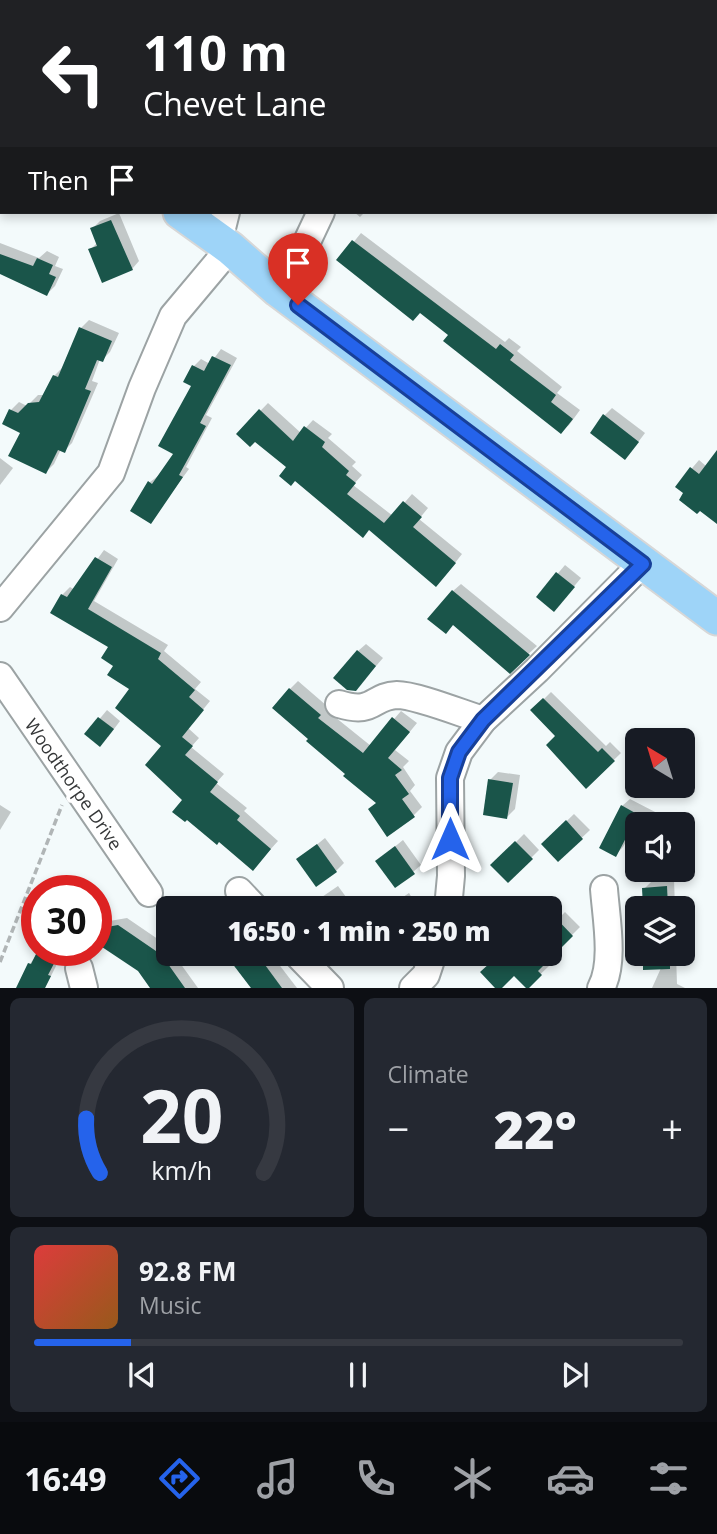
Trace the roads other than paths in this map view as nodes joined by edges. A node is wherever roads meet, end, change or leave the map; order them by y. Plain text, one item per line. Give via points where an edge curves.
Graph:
1 (184, 214) edge
2 (320, 214) edge
3 (225, 233) edge
4 (278, 290) junction
5 (643, 564) junction
6 (0, 608) edge
7 (717, 618) edge
8 (0, 676) edge
9 (339, 704) dead end
10 (483, 720) junction
11 (604, 889) dead end
12 (149, 892) dead end
13 (449, 896) edge
14 (309, 966) edge
15 (330, 988) edge
16 (601, 988) edge

1 - 3 main road
2 - 4 street via 296,265
3 - 4 main road
3 - 6 street via 173,316 111,473
4 - 5 main road
5 - 7 main road
5 - 10 street
8 - 12 street, Woodthorpe Drive
9 - 10 street via 366,717 396,695
10 - 13 street via 459,752 450,778
11 - 16 street via 609,948
14 - 15 street

